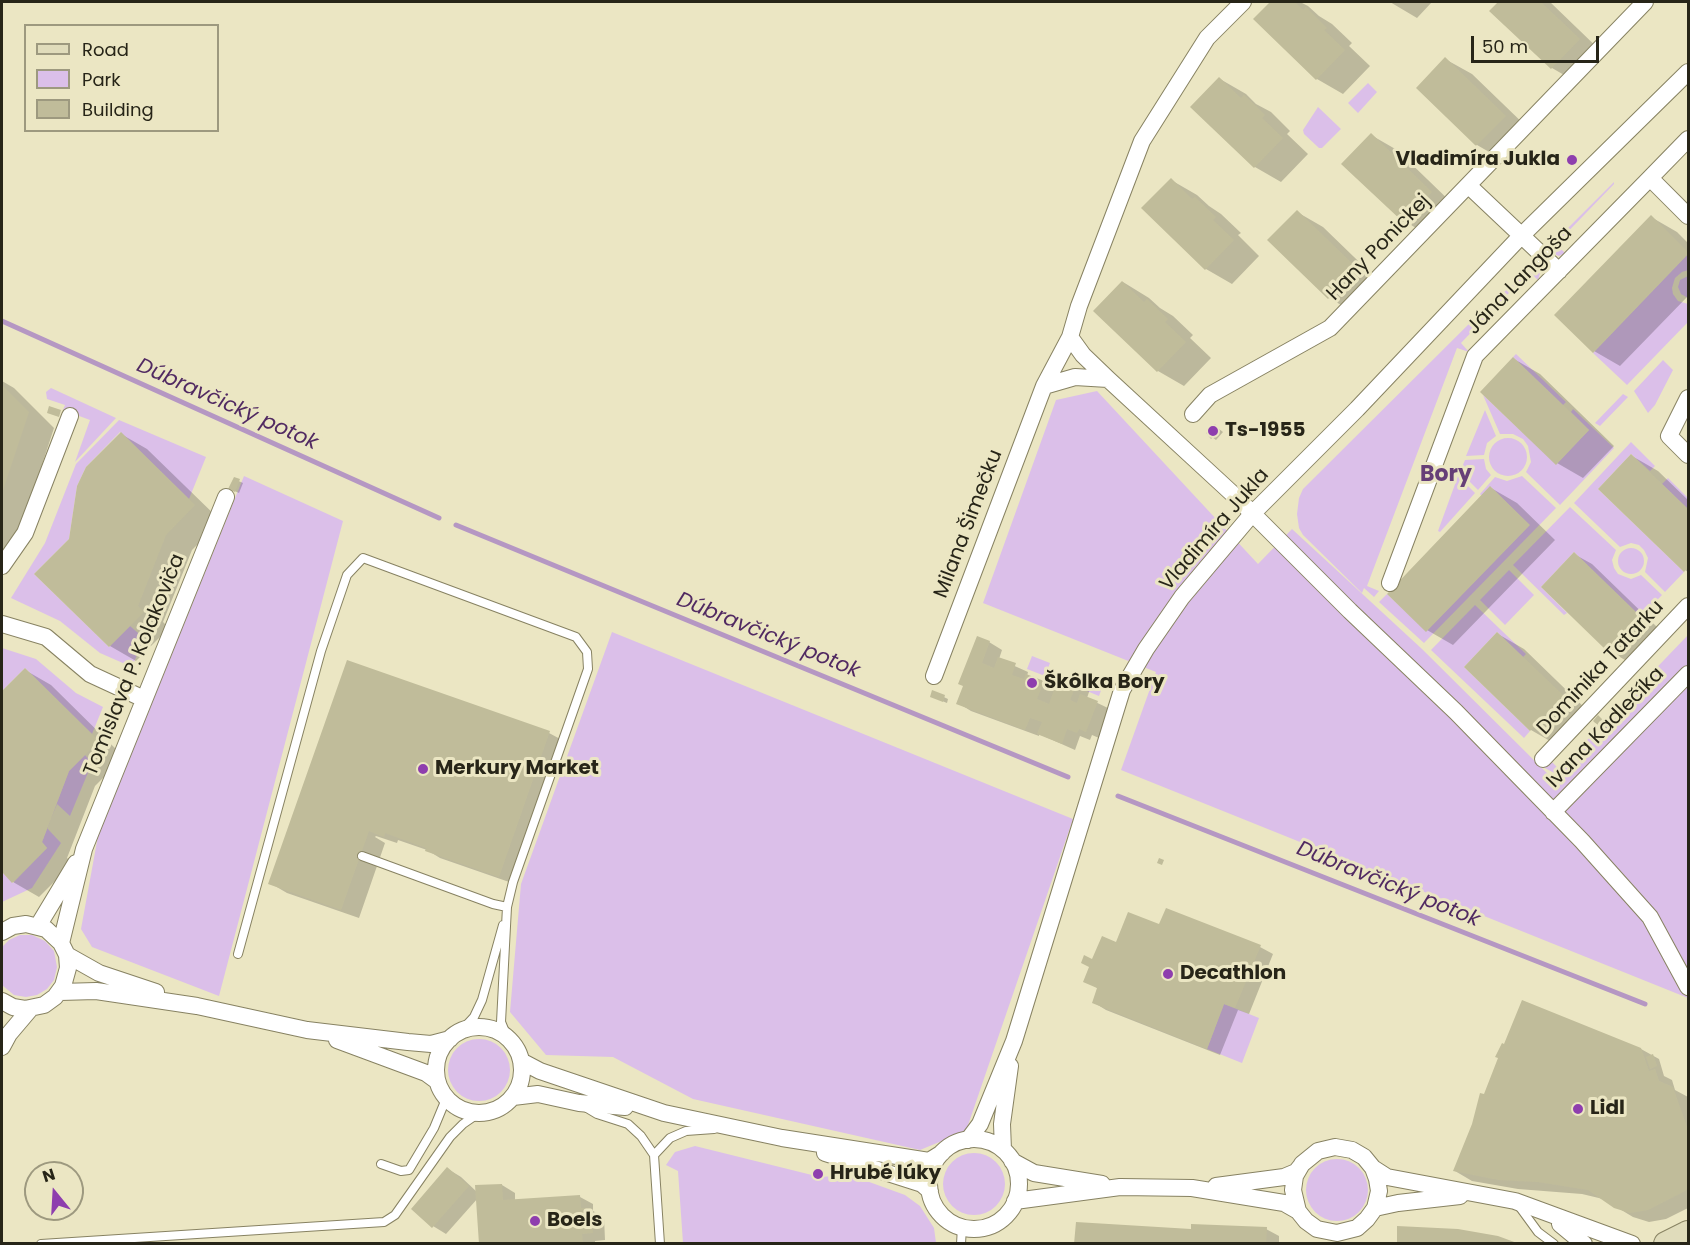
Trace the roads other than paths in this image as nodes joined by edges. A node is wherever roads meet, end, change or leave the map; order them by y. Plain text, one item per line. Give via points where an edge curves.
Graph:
1 (1243, 2) edge
2 (1645, 2) edge
3 (1689, 72) edge
4 (1689, 139) edge
5 (1650, 178) junction
6 (1469, 186) junction
7 (1689, 216) edge
8 (1521, 236) junction
9 (1559, 271) junction
10 (1070, 337) junction
11 (1108, 379) junction
12 (1044, 386) junction
13 (1689, 398) edge
14 (1193, 414) dead end
15 (70, 416) dead end
16 (1689, 455) edge
17 (226, 497) dead end
18 (1252, 514) junction
19 (2, 566) edge
20 (1390, 583) dead end
21 (1689, 606) edge
22 (2, 624) edge
23 (1689, 674) edge
24 (934, 676) dead end
25 (144, 699) junction
26 (1543, 759) dead end
27 (1553, 812) junction
28 (84, 849) junction
29 (362, 856) dead end
30 (506, 911) junction
31 (38, 926) junction
32 (2, 932) edge
33 (64, 949) junction
34 (238, 954) dead end
35 (1689, 987) edge
36 (60, 992) junction
37 (2, 1001) edge
38 (197, 1006) junction
39 (32, 1008) junction
40 (308, 1030) junction
41 (455, 1036) junction
42 (508, 1039) junction
43 (1014, 1041) junction
44 (2, 1047) edge
45 (521, 1060) junction
46 (437, 1081) junction
47 (513, 1097) junction
48 (446, 1099) junction
49 (579, 1103) junction
50 (652, 1109) junction
51 (479, 1113) junction
52 (734, 1128) junction
53 (782, 1138) junction
54 (968, 1140) junction
55 (942, 1153) junction
56 (654, 1155) junction
57 (1007, 1155) junction
58 (381, 1164) dead end
59 (1302, 1164) junction
60 (1373, 1168) junction
61 (1120, 1187) junction
62 (1192, 1188) junction
63 (930, 1191) junction
64 (1476, 1194) junction
65 (1015, 1201) junction
66 (1515, 1201) junction
67 (1375, 1208) junction
68 (1298, 1211) junction
69 (1548, 1214) junction
70 (1689, 1233) edge
71 (961, 1235) edge
72 (1337, 1238) edge
73 (52, 1243) edge
74 (41, 1244) edge
75 (660, 1244) edge
76 (1554, 1244) edge
77 (1584, 1244) edge
78 (1632, 1244) edge
79 (1666, 1244) edge

1 - 10 street via 1207,39 1142,141
2 - 6 street, Hany Ponickej
3 - 8 street, Vladimíra Jukla
4 - 5 street, Jána Langoša
5 - 7 street
5 - 9 street, Jána Langoša
6 - 8 street
6 - 14 street, Hany Ponickej via 1330,328 1210,395
8 - 9 street
8 - 18 street, Vladimíra Jukla via 1357,410
9 - 20 street, Jána Langoša via 1476,356
10 - 11 street
10 - 12 street, Milana Šimečku
11 - 12 street via 1075,377
11 - 18 street
12 - 24 street, Milana Šimečku
13 - 16 street via 1669,436
15 - 19 street via 25,532
17 - 25 street, Tomislava P. Kolakoviča
18 - 27 street
18 - 43 street, Vladimíra Jukla via 1182,597 1122,690
21 - 26 street, Dominika Tatarku
22 - 25 street via 46,638 90,674
23 - 27 street, Ivana Kadlečíka
25 - 28 street, Tomislava P. Kolakoviča
27 - 35 street via 1650,917
28 - 31 street, Tomislava P. Kolakoviča
28 - 33 street, Tomislava P. Kolakoviča
29 - 30 lane
30 - 34 lane via 588,669 587,652 576,637 363,558 347,575 321,651
30 - 41 lane via 482,1000 474,1017
30 - 42 lane via 501,1022
31 - 32 street via 19,925
31 - 33 street via 52,933
33 - 36 street, Tomislava P. Kolakoviča via 67,974
33 - 38 street via 99,974
36 - 38 street via 96,991
36 - 39 street via 44,1005
37 - 39 street
38 - 40 street
39 - 44 street
40 - 41 street via 431,1044
40 - 46 street via 410,1066
41 - 42 street via 468,1029 485,1028
41 - 46 street via 438,1058
42 - 45 street
43 - 54 street, Vladimíra Jukla via 980,1124
43 - 57 street, Vladimíra Jukla via 1002,1124
45 - 47 street via 522,1080
45 - 50 street via 540,1071
46 - 48 street
47 - 49 street via 538,1094
47 - 51 street via 498,1109
48 - 51 street via 459,1109
48 - 58 lane via 409,1170
49 - 50 street
49 - 56 lane via 597,1114 628,1124
50 - 52 street
51 - 73 lane via 450,1137 395,1215 384,1222
52 - 53 street
52 - 56 lane via 686,1131 670,1138
53 - 55 street via 929,1161
53 - 63 street via 922,1184
54 - 55 street
54 - 57 street via 986,1141
55 - 63 street via 931,1170
56 - 75 lane
57 - 61 street via 1034,1173
57 - 65 street via 1018,1183
59 - 60 street via 1318,1151 1335,1147 1358,1153
59 - 62 street via 1284,1177
59 - 68 street via 1293,1183
60 - 64 street via 1387,1177
60 - 67 street via 1379,1185
61 - 62 street
61 - 65 street
62 - 68 street via 1272,1200
63 - 71 street via 934,1204
64 - 66 street
64 - 67 street
65 - 71 street via 996,1222
66 - 69 street
66 - 76 lane via 1538,1232
67 - 72 street via 1357,1228
68 - 72 street via 1317,1229
69 - 77 street
69 - 78 street
70 - 79 main road
73 - 74 lane

